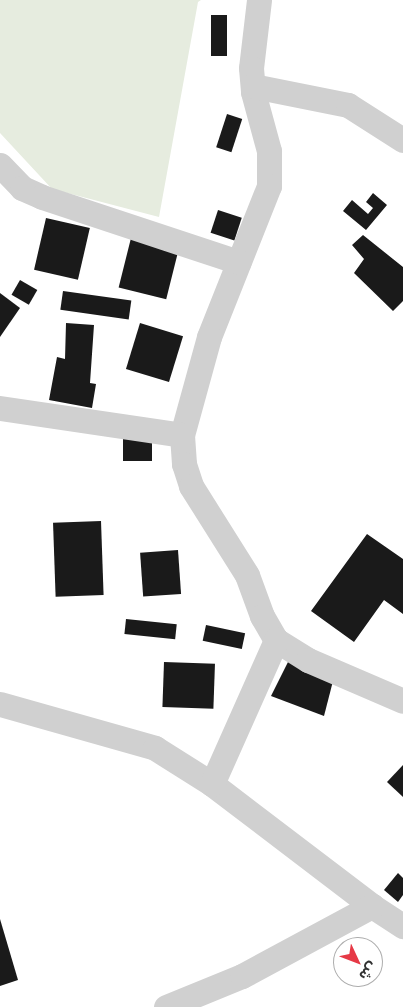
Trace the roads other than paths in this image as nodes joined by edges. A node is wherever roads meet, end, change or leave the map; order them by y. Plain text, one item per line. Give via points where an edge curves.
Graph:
1 (259, 0) edge
2 (253, 86) junction
3 (403, 140) edge
4 (0, 166) edge
5 (239, 262) junction
6 (0, 408) edge
7 (182, 435) junction
8 (276, 640) junction
9 (403, 700) edge
10 (0, 704) edge
11 (212, 784) junction
12 (372, 906) junction
13 (403, 926) edge
14 (166, 1007) edge

1 - 2 street via 251,68
2 - 3 street via 348,105
2 - 5 street via 271,167 262,210
4 - 5 street via 22,188 42,197
5 - 7 street via 209,337
6 - 7 street
7 - 8 street via 184,464 191,486 234,551
8 - 9 street via 308,660
8 - 11 street
10 - 11 street via 155,748
11 - 12 street
12 - 13 street
12 - 14 street via 242,976

